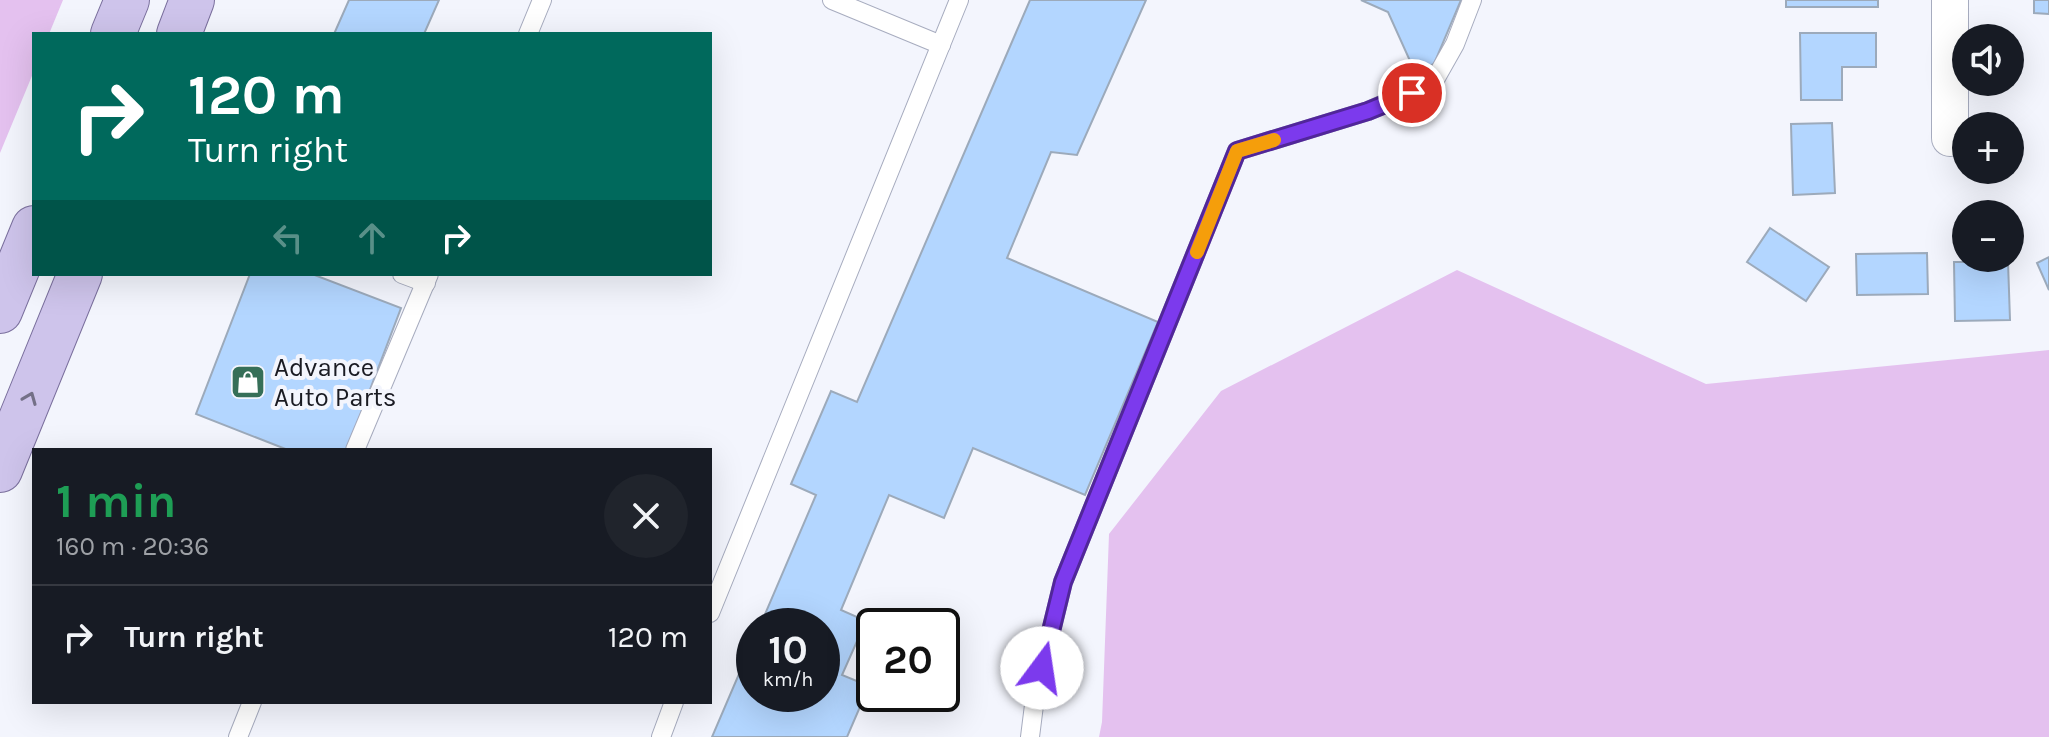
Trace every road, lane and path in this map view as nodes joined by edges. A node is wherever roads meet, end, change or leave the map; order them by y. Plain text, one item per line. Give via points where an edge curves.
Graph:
1 (127, 0) edge
2 (192, 0) edge
3 (542, 0) edge
4 (832, 0) edge
5 (959, 0) edge
6 (1472, 0) edge
7 (1950, 0) edge
8 (114, 32) edge
9 (180, 32) edge
10 (529, 32) edge
11 (941, 45) junction
12 (1950, 138) dead end
13 (32, 233) edge
14 (79, 276) edge
15 (427, 278) edge
16 (0, 311) edge
17 (356, 448) edge
18 (0, 470) edge
19 (712, 608) edge
20 (251, 704) edge
21 (673, 704) edge
22 (238, 737) edge
23 (661, 737) edge
24 (1030, 737) edge

1 - 8 main road
2 - 9 main road
3 - 10 lane
4 - 11 lane
5 - 11 lane
6 - 24 lane via 1433,83 1368,111 1237,151 1063,582
7 - 12 street
11 - 19 lane
13 - 16 main road
18 -> 14 main road
15 - 17 lane
20 - 22 lane
21 - 23 lane

